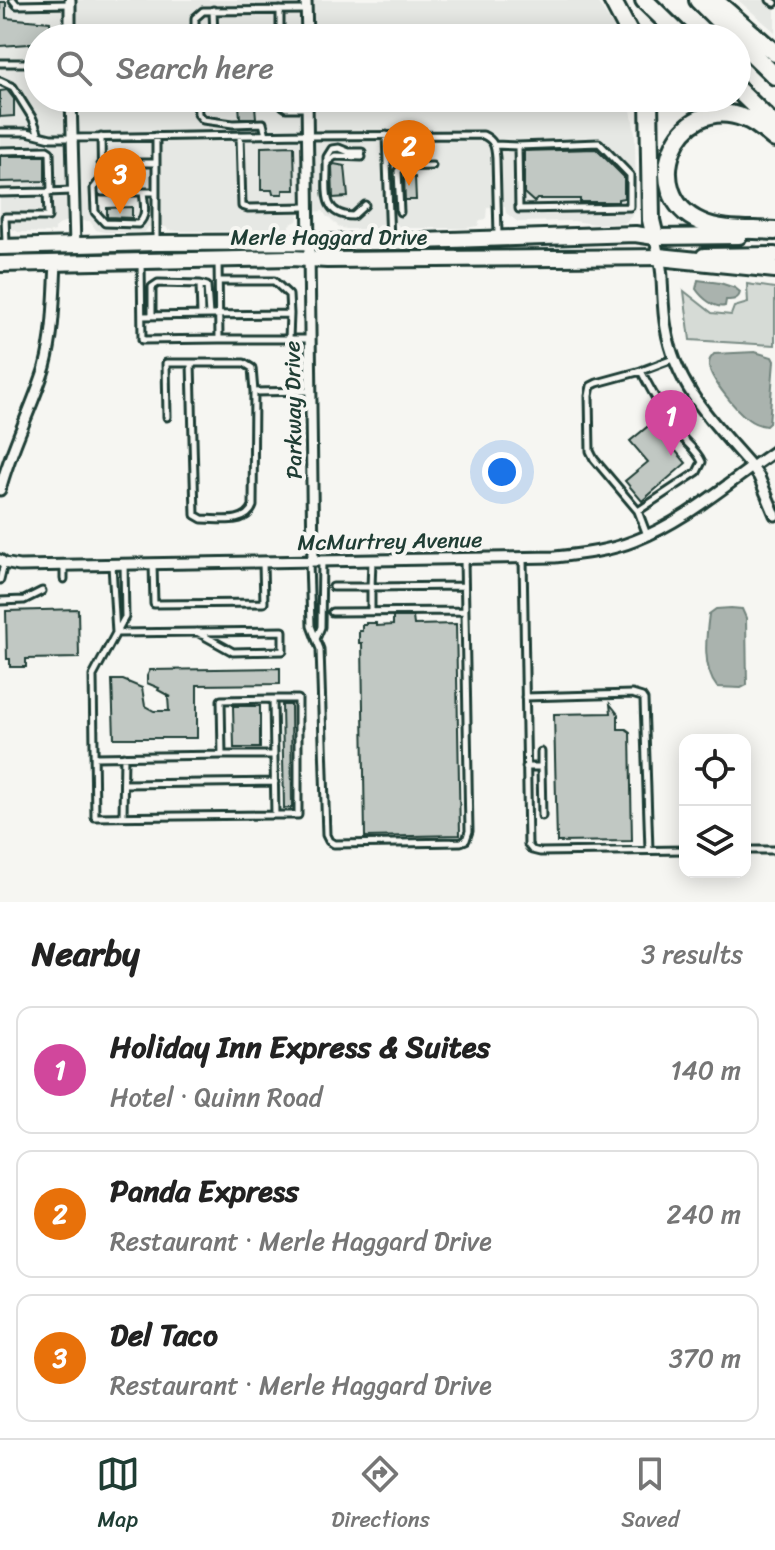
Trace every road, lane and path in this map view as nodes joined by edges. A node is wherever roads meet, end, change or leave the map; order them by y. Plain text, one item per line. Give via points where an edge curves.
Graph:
1 (13, 0) edge
2 (612, 0) edge
3 (644, 0) edge
4 (698, 0) edge
5 (714, 0) edge
6 (70, 2) edge
7 (306, 5) edge
8 (213, 10) junction
9 (280, 10) junction
10 (70, 24) edge
11 (195, 24) edge
12 (214, 24) edge
13 (280, 24) edge
14 (625, 24) edge
15 (669, 24) edge
16 (723, 24) edge
17 (742, 24) edge
18 (751, 32) edge
19 (751, 52) edge
20 (775, 53) edge
21 (0, 63) edge
22 (24, 63) edge
23 (775, 76) edge
24 (0, 81) edge
25 (751, 103) edge
26 (24, 105) edge
27 (29, 112) edge
28 (71, 112) edge
29 (198, 112) edge
30 (307, 112) edge
31 (649, 112) edge
32 (775, 126) edge
33 (0, 132) edge
34 (38, 133) junction
35 (240, 135) junction
36 (266, 135) junction
37 (307, 135) junction
38 (386, 135) junction
39 (156, 136) junction
40 (101, 137) junction
41 (71, 138) junction
42 (775, 139) edge
43 (495, 145) junction
44 (518, 146) junction
45 (0, 151) edge
46 (362, 155) dead end
47 (101, 163) junction
48 (156, 163) junction
49 (432, 166) dead end
50 (102, 178) junction
51 (73, 191) junction
52 (49, 192) junction
53 (143, 192) junction
54 (156, 192) junction
55 (0, 193) edge
56 (365, 205) dead end
57 (308, 207) junction
58 (400, 212) dead end
59 (3, 217) edge
60 (775, 233) edge
61 (655, 237) junction
62 (498, 240) junction
63 (308, 241) junction
64 (390, 242) junction
65 (156, 243) junction
66 (75, 246) junction
67 (2, 255) edge
68 (775, 255) edge
69 (659, 257) junction
70 (218, 259) junction
71 (308, 259) junction
72 (141, 261) junction
73 (56, 263) junction
74 (775, 269) edge
75 (218, 281) junction
76 (200, 284) junction
77 (290, 314) junction
78 (201, 315) junction
79 (209, 315) junction
80 (219, 315) junction
81 (142, 316) junction
82 (152, 316) junction
83 (219, 339) junction
84 (289, 339) junction
85 (310, 339) junction
86 (674, 358) junction
87 (191, 363) junction
88 (641, 371) junction
89 (310, 391) junction
90 (254, 392) junction
91 (167, 417) dead end
92 (775, 451) edge
93 (752, 467) junction
94 (0, 490) edge
95 (638, 511) junction
96 (775, 515) edge
97 (647, 536) junction
98 (464, 558) junction
99 (523, 558) junction
100 (314, 560) junction
101 (372, 560) junction
102 (2, 561) edge
103 (263, 561) junction
104 (153, 563) junction
105 (112, 564) junction
106 (124, 564) junction
107 (64, 565) junction
108 (64, 579) dead end
109 (0, 580) edge
110 (464, 586) junction
111 (333, 587) dead end
112 (371, 587) junction
113 (42, 591) dead end
114 (0, 601) edge
115 (371, 611) junction
116 (465, 611) junction
117 (332, 612) dead end
118 (197, 632) junction
119 (116, 633) junction
120 (316, 639) junction
121 (525, 697) junction
122 (273, 699) junction
123 (541, 752) dead end
124 (222, 755) junction
125 (274, 755) junction
126 (124, 756) junction
127 (95, 757) junction
128 (526, 767) junction
129 (541, 767) junction
130 (275, 782) junction
131 (124, 784) junction
132 (275, 815) junction
133 (123, 816) junction
134 (542, 816) dead end
135 (649, 850) junction
136 (679, 850) edge
137 (751, 850) edge
138 (775, 850) edge

1 - 6 lane via 17,5
2 - 14 highway
3 - 15 highway
4 - 16 highway
5 - 17 highway
6 - 10 street
7 - 9 lane
8 - 9 lane
8 - 11 lane via 203,11
8 - 12 lane
9 - 13 lane
18 - 20 highway
19 - 23 highway
21 - 22 lane
24 - 26 lane via 13,87
25 - 32 highway
27 - 34 lane
28 - 41 street
29 - 36 lane via 203,120 263,123
30 - 37 street, Parkway Drive
31 - 61 highway
33 - 34 lane
34 - 41 lane
35 - 36 lane
35 - 39 lane
35 - 57 lane via 242,206
36 - 37 lane
37 - 38 lane
37 - 57 street, Parkway Drive
38 - 43 lane via 483,135
38 - 64 lane
39 - 40 lane
39 - 48 lane
40 - 41 lane
40 - 47 lane
41 - 51 street
42 - 60 highway via 734,114 701,118 672,148 668,176 679,204 696,219
43 - 44 lane
43 - 62 lane
44 - 44 lane via 519,209 630,207 630,175 599,143
45 - 52 lane via 50,152
46 - 56 lane via 335,156 327,162 327,198 341,215 353,216
47 - 48 lane
47 - 50 lane
48 - 54 lane
49 - 58 lane via 398,171
50 - 53 lane via 102,192
50 - 53 lane via 94,188 95,212 105,223 142,221
51 - 52 lane
51 - 66 street
52 - 55 lane
52 - 59 lane via 48,217
53 - 54 lane
54 - 65 lane
57 - 63 street, Parkway Drive
59 - 67 lane
60 - 61 main road, Merle Haggard Drive
61 - 62 main road, Merle Haggard Drive
61 - 69 street
62 - 64 main road, Merle Haggard Drive
63 - 64 main road, Merle Haggard Drive
63 - 65 main road, Merle Haggard Drive
63 - 71 street, Parkway Drive
65 - 66 main road, Merle Haggard Drive
66 - 67 main road, Merle Haggard Drive
67 - 73 main road, Merle Haggard Drive
68 - 69 main road, Merle Haggard Drive
69 - 71 main road, Merle Haggard Drive
69 - 74 highway
69 - 86 street
70 - 71 main road, Merle Haggard Drive
70 - 72 main road, Merle Haggard Drive
70 - 75 lane
71 - 85 street, Parkway Drive
72 - 73 main road, Merle Haggard Drive
72 - 81 lane
73 - 94 street via 52,336
75 - 77 lane via 274,281 289,295
75 - 80 lane
76 - 78 lane
76 - 79 lane via 207,286
76 - 82 lane via 158,283 152,287
77 - 80 lane
77 - 84 lane
78 - 79 lane
78 - 82 lane
79 - 80 lane
80 - 83 lane
81 - 82 lane
81 - 83 lane via 142,340
83 - 84 lane
84 - 85 lane
85 - 89 street, Parkway Drive
86 - 88 lane
86 - 93 street via 697,403
87 - 90 lane via 244,363 252,368
87 - 90 lane via 197,518 240,519 250,513
87 - 91 lane via 166,363
88 - 95 lane via 660,408 702,462 697,472
88 - 95 lane via 597,383 589,396 590,451
89 - 90 lane
89 - 100 street, Parkway Drive
92 - 93 street, McMurtrey Avenue
93 - 96 street
93 - 97 street, McMurtrey Avenue
95 - 97 lane
97 - 99 street, McMurtrey Avenue via 585,554
98 - 99 street, McMurtrey Avenue
98 - 101 street, McMurtrey Avenue
98 - 110 lane
99 - 121 lane
100 - 101 street, McMurtrey Avenue
100 - 103 street, McMurtrey Avenue
100 - 120 lane via 311,626
100 - 120 lane via 321,627
101 - 112 lane
102 - 107 street, McMurtrey Avenue
102 - 109 lane
103 - 104 street, McMurtrey Avenue
103 - 104 lane via 264,603 154,604
104 - 106 street, McMurtrey Avenue
105 - 106 street, McMurtrey Avenue
105 - 107 street, McMurtrey Avenue
105 - 119 lane
106 - 119 lane via 125,617
107 - 108 lane
110 - 112 lane
110 - 116 lane
111 - 112 lane
112 - 115 lane
113 - 114 lane via 24,600
115 - 116 lane
115 - 117 lane
116 - 120 lane via 469,831 461,842 329,841
118 - 118 lane via 233,652 283,651 283,631
118 - 119 lane
119 - 127 lane via 93,676
121 - 128 lane
121 - 135 lane via 642,697
122 - 124 lane via 221,700
122 - 125 lane
122 - 132 lane via 298,699 298,815
123 - 129 lane
124 - 125 lane
124 - 126 lane
125 - 130 lane
126 - 127 lane
126 - 131 lane
127 - 133 lane via 95,817
128 - 129 lane
128 - 135 lane via 532,850
129 - 134 lane
130 - 131 lane
130 - 132 lane
131 - 133 lane
132 - 133 lane
135 - 136 lane
137 - 138 lane

